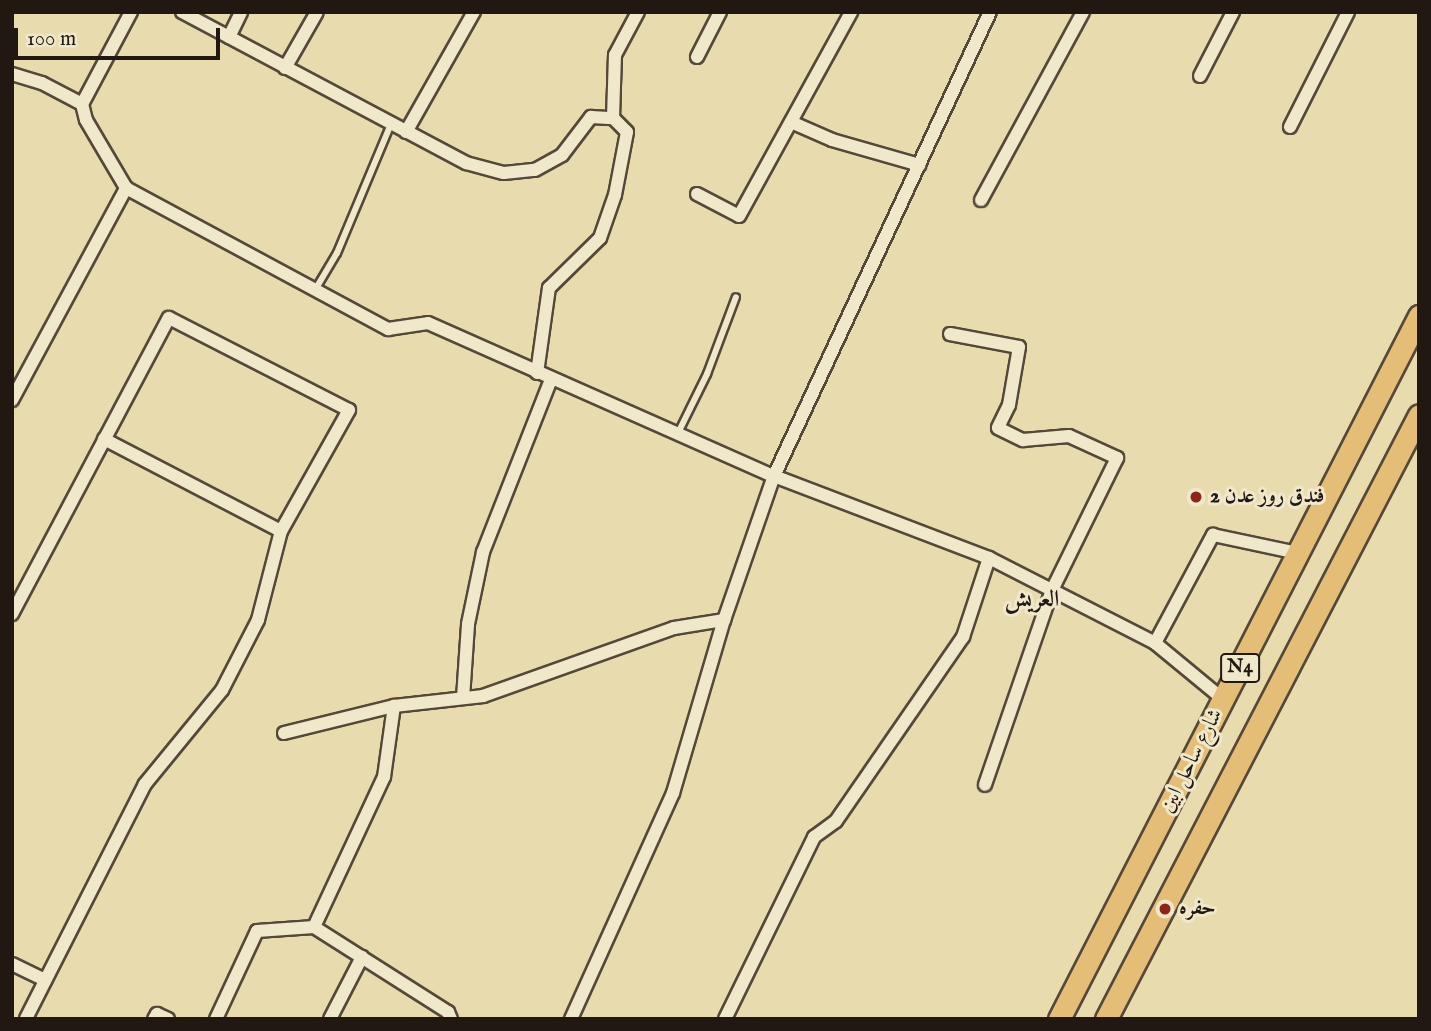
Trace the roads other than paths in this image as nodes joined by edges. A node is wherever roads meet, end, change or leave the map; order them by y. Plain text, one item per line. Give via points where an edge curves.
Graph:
1 (131, 12) edge
2 (182, 12) edge
3 (241, 12) edge
4 (317, 12) edge
5 (474, 12) edge
6 (638, 12) edge
7 (720, 12) edge
8 (851, 12) edge
9 (990, 12) edge
10 (1083, 12) edge
11 (1233, 12) edge
12 (1348, 12) edge
13 (229, 37) junction
14 (697, 57) dead end
15 (285, 68) junction
16 (12, 74) edge
17 (1200, 76) dead end
18 (82, 103) junction
19 (613, 118) junction
20 (791, 122) junction
21 (391, 124) junction
22 (1290, 127) dead end
23 (406, 132) junction
24 (919, 165) junction
25 (126, 188) junction
26 (697, 194) dead end
27 (981, 200) dead end
28 (315, 290) junction
29 (736, 297) dead end
30 (1419, 316) edge
31 (950, 334) dead end
32 (537, 373) junction
33 (551, 379) junction
34 (12, 400) edge
35 (1419, 415) edge
36 (679, 431) junction
37 (104, 439) junction
38 (774, 476) junction
39 (281, 531) junction
40 (1298, 553) junction
41 (989, 558) junction
42 (1052, 590) junction
43 (12, 614) edge
44 (724, 620) junction
45 (1155, 643) junction
46 (463, 698) junction
47 (1224, 699) junction
48 (394, 706) junction
49 (284, 733) dead end
50 (985, 785) dead end
51 (314, 927) junction
52 (362, 957) junction
53 (12, 964) edge
54 (45, 980) junction
55 (26, 1019) edge
56 (154, 1019) edge
57 (168, 1019) edge
58 (216, 1019) edge
59 (330, 1019) edge
60 (451, 1019) edge
61 (571, 1019) edge
62 (725, 1019) edge
63 (1059, 1019) edge
64 (1105, 1019) edge

1 - 18 street
2 - 13 street
3 - 13 street
4 - 15 street
5 - 23 street
6 - 19 street via 615,55
7 - 14 street
8 - 20 street
9 - 24 street
10 - 27 street
11 - 17 street
12 - 22 street
13 - 15 street
15 - 21 street
16 - 18 street
18 - 25 street via 86,120
19 - 23 street via 590,117 562,155 535,170 504,173 466,163
19 - 32 street via 627,132 615,195 600,238 549,288
20 - 24 street via 832,140
20 - 26 street via 740,216
21 - 23 street
21 - 28 lane via 337,253
24 - 38 street
25 - 28 street
25 - 34 street
28 - 32 street via 388,330 428,323
29 - 36 lane
30 - 40 highway, شارع ساحل ابين / N4
31 - 42 street via 1019,346 1009,405 998,428 1023,440 1069,436 1117,458
32 - 33 street
33 - 36 street
33 - 46 street via 483,552 468,624
35 - 64 highway, شارع ساحل ابين / N4
36 - 38 street
37 - 39 street
37 - 39 street via 169,318 349,410
37 - 43 street
38 - 41 street
38 - 44 street
39 - 54 street via 258,621 222,690 145,784
40 - 45 street via 1213,535
40 - 47 highway, شارع ساحل ابين / N4
41 - 42 street
41 - 62 street via 963,638 835,821 814,837
42 - 45 street
42 - 50 street
44 - 46 street via 674,628 483,696
44 - 61 street via 673,793
45 - 47 street
46 - 48 street
47 - 63 highway, شارع ساحل ابين / N4
48 - 49 street
48 - 51 street via 384,777
51 - 52 street
51 - 58 street via 257,931
52 - 59 street
52 - 60 street via 448,1012
53 - 54 street
54 - 55 street
56 - 57 street via 158,1014

